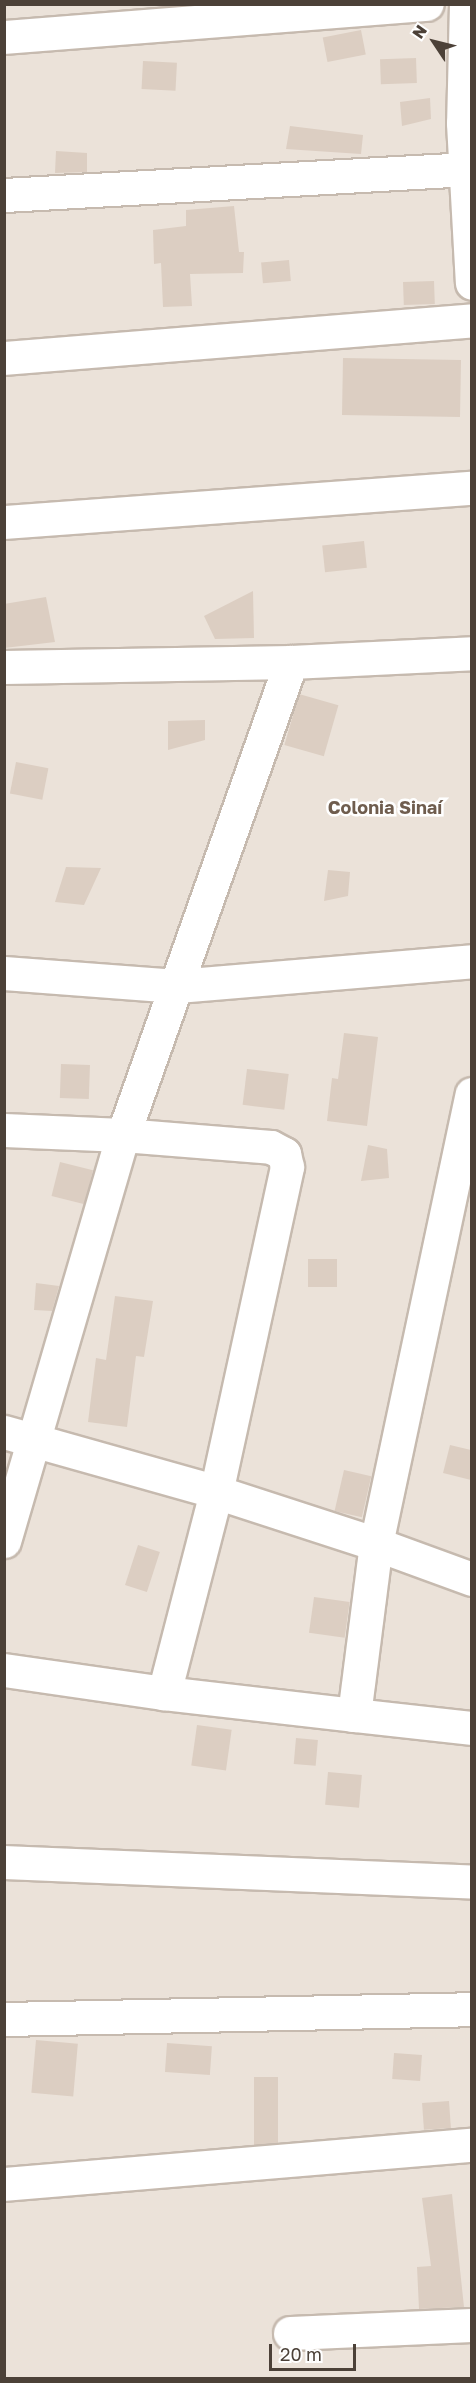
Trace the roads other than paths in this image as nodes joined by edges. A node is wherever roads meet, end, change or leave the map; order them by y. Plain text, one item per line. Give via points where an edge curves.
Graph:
1 (428, 4) edge
2 (466, 4) edge
3 (4, 38) edge
4 (468, 169) edge
5 (4, 195) edge
6 (471, 283) edge
7 (471, 320) edge
8 (4, 358) edge
9 (471, 489) edge
10 (4, 522) edge
11 (471, 653) edge
12 (291, 662) junction
13 (4, 667) edge
14 (471, 962) edge
15 (4, 973) edge
16 (177, 986) junction
17 (471, 1094) edge
18 (4, 1130) edge
19 (123, 1135) junction
20 (19, 1436) edge
21 (216, 1492) junction
22 (4, 1541) edge
23 (376, 1544) junction
24 (471, 1579) edge
25 (4, 1670) edge
26 (164, 1693) junction
27 (354, 1715) junction
28 (471, 1728) edge
29 (4, 1862) edge
30 (471, 1882) edge
31 (471, 2009) edge
32 (4, 2019) edge
33 (471, 2145) edge
34 (4, 2184) edge
35 (471, 2325) edge
36 (290, 2333) dead end

1 - 3 street
2 - 4 street via 463,123
4 - 5 street
4 - 6 street
7 - 8 street
9 - 10 street
11 - 12 street
12 - 13 street
12 - 16 street
14 - 16 street
15 - 16 street
16 - 19 street
17 - 23 street
18 - 19 street
19 - 20 street
19 - 21 street via 271,1147 284,1154 287,1167
20 - 21 street
20 - 22 street
21 - 23 street
21 - 26 street
23 - 24 street
23 - 27 street
25 - 26 street
26 - 27 street
27 - 28 street
29 - 30 street
31 - 32 street
33 - 34 street
35 - 36 street

